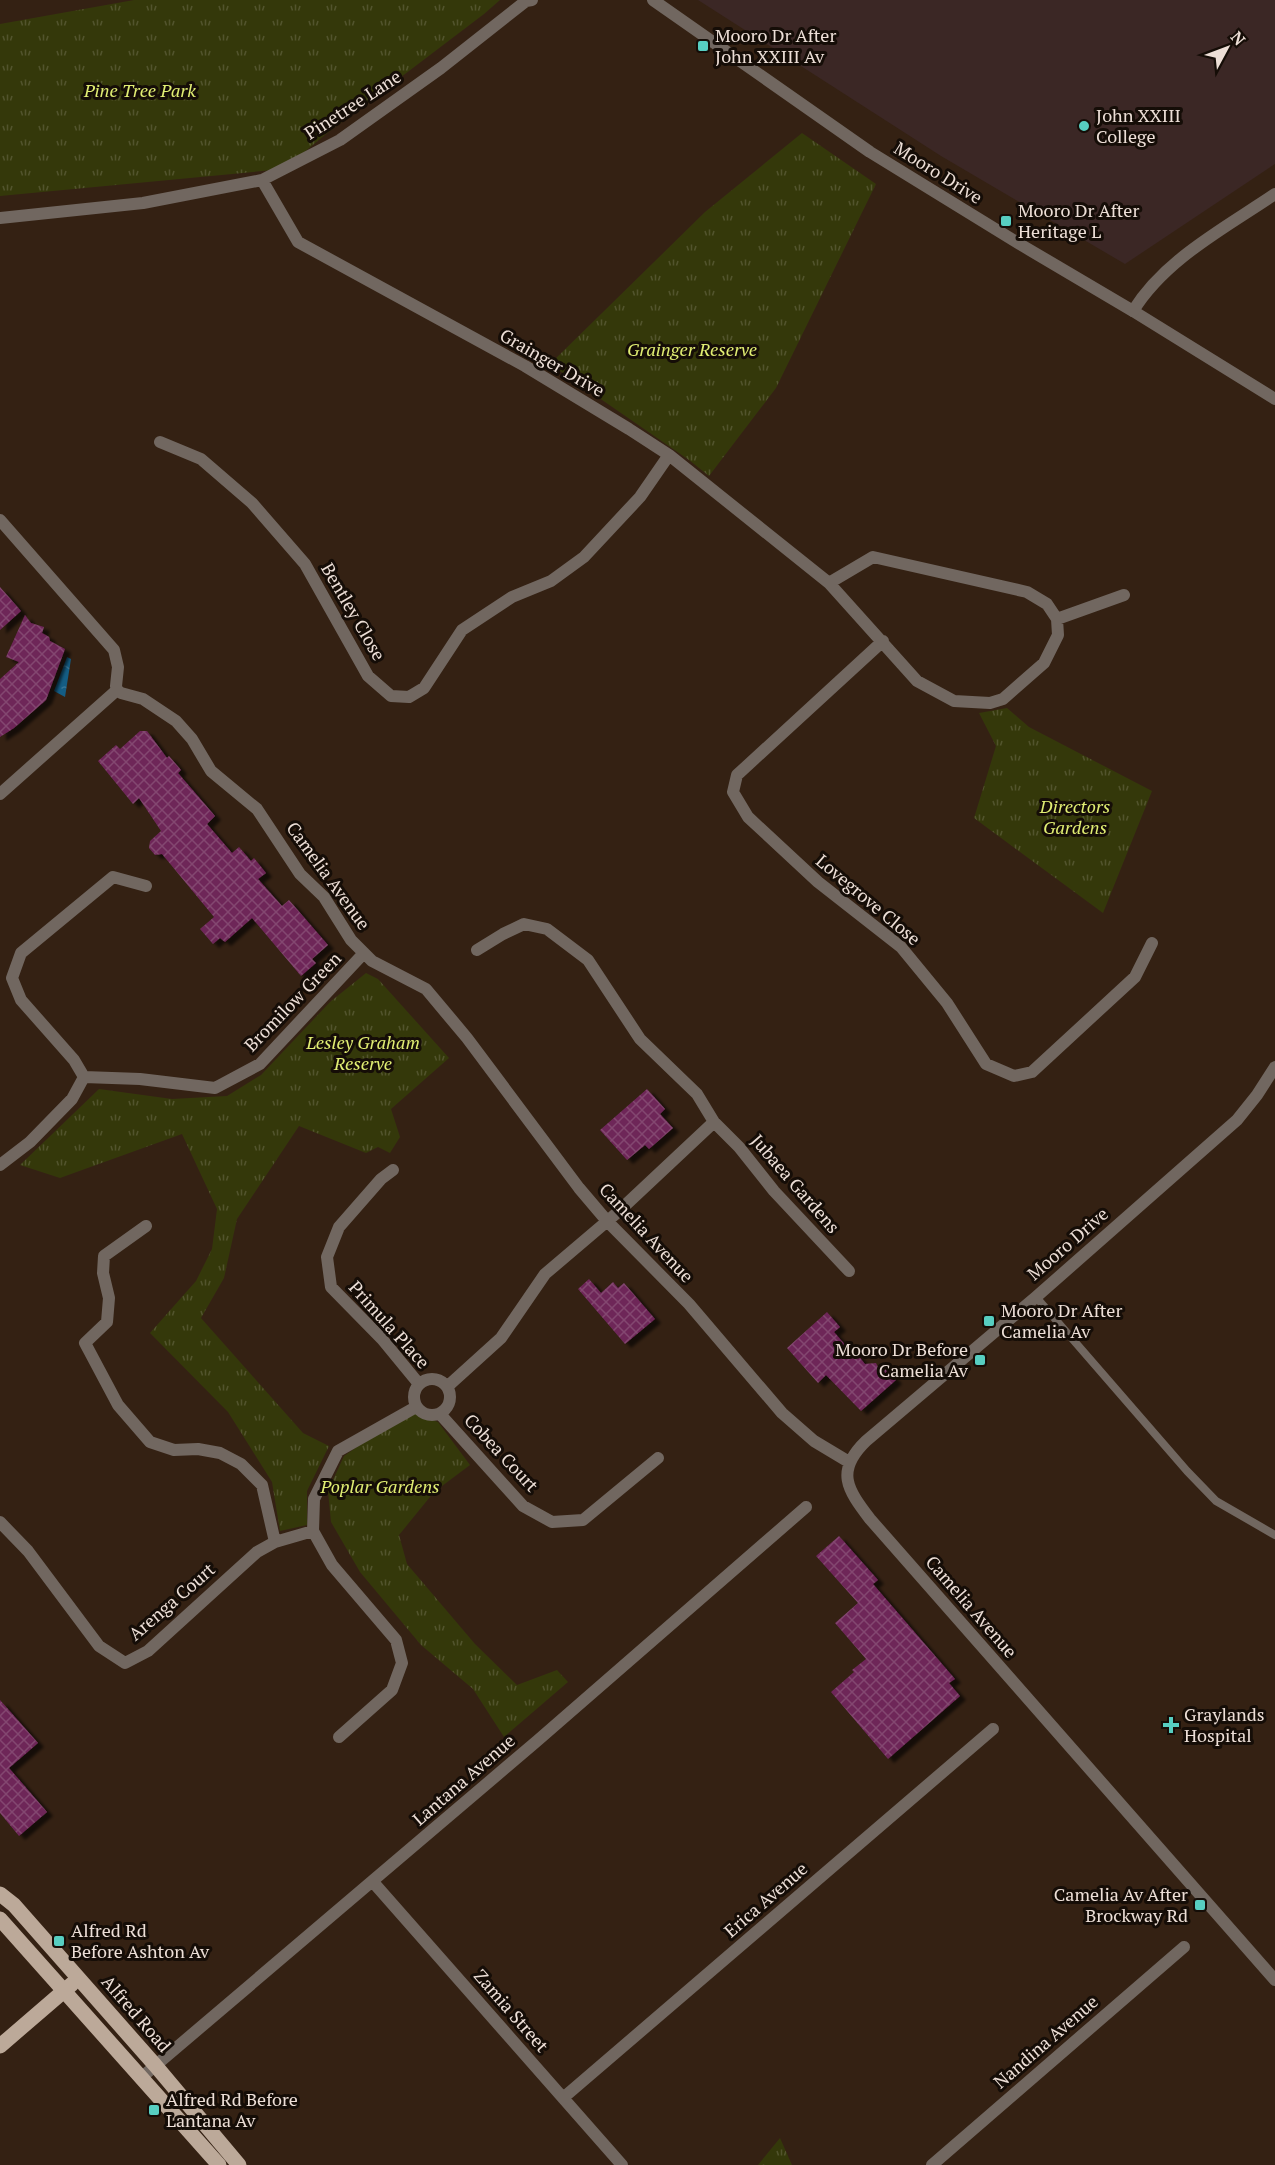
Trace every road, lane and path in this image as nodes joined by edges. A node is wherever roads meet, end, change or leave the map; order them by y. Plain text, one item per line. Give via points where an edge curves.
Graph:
1 (528, 0) edge
2 (653, 0) edge
3 (262, 180) junction
4 (1275, 194) edge
5 (0, 218) edge
6 (1133, 311) junction
7 (1275, 399) edge
8 (160, 442) dead end
9 (669, 455) junction
10 (0, 520) edge
11 (829, 583) junction
12 (1124, 595) dead end
13 (1057, 619) junction
14 (883, 641) junction
15 (117, 690) junction
16 (0, 794) edge
17 (147, 886) dead end
18 (1152, 944) dead end
19 (477, 950) dead end
20 (364, 952) junction
21 (1275, 1067) edge
22 (84, 1077) junction
23 (714, 1122) junction
24 (0, 1165) edge
25 (393, 1170) dead end
26 (607, 1221) junction
27 (146, 1226) dead end
28 (849, 1271) dead end
29 (1036, 1297) junction
30 (419, 1384) junction
31 (448, 1386) junction
32 (416, 1407) junction
33 (440, 1414) junction
34 (658, 1458) dead end
35 (849, 1462) junction
36 (806, 1507) dead end
37 (0, 1522) edge
38 (313, 1531) junction
39 (1275, 1535) edge
40 (274, 1542) junction
41 (993, 1729) dead end
42 (339, 1737) dead end
43 (373, 1882) junction
44 (0, 1894) edge
45 (0, 1919) edge
46 (1184, 1947) dead end
47 (79, 1979) junction
48 (1275, 1980) edge
49 (64, 1991) junction
50 (0, 2046) edge
51 (155, 2065) junction
52 (142, 2077) junction
53 (563, 2098) junction
54 (219, 2165) edge
55 (239, 2165) edge
56 (622, 2165) edge
57 (932, 2165) edge

1 - 3 street, Pinetree Lane via 340,140
2 - 6 street, Mooro Drive via 870,152
3 - 5 street, Pinetree Lane via 143,203
3 - 9 street, Grainger Drive via 298,242 525,366
4 - 6 street via 1166,271
6 - 7 street, Mooro Drive
8 - 9 street, Bentley Close via 201,459 252,503 305,564 368,676 391,696 409,697 424,687 462,630 512,597 551,581 584,557 640,497
9 - 11 street, Grainger Drive
10 - 15 street via 114,650
11 - 13 street via 873,558 1027,592 1047,604
11 - 14 street, Grainger Drive
12 - 13 street
13 - 14 street, Grainger Drive via 1058,634 1044,663 1003,699 990,703 954,701 917,681
14 - 18 street, Lovegrove Close via 737,775 733,792 748,818 818,882 901,947 947,1002 986,1064 1014,1076 1032,1072 1135,977
15 - 16 street
15 - 20 street, Camelia Avenue via 143,699 176,721 211,771 257,809 300,874 324,897 351,940
17 - 22 street via 113,877 21,953 12,978 21,1000 74,1060
19 - 23 street, Jubaea Gardens via 524,924 547,929 588,960 640,1039 697,1094
20 - 22 street, Bromilow Green via 260,1064 215,1088
20 - 26 street, Camelia Avenue via 426,989
21 - 29 street, Mooro Drive via 1237,1120
22 - 24 street via 72,1099 30,1142
23 - 26 street
23 - 28 street, Jubaea Gardens
25 - 30 street, Primula Place via 339,1227 327,1257 331,1287
26 - 31 street via 545,1274 501,1338
26 - 35 street, Camelia Avenue via 689,1304 782,1413 814,1441
27 - 40 street via 104,1256 103,1273 109,1298 107,1322 85,1343 118,1405 150,1442 174,1450 220,1453 241,1464 262,1485
29 - 35 street, Mooro Drive via 866,1441
29 - 39 lane via 1216,1501
30 - 31 street via 430,1378
30 - 32 street via 414,1394
31 - 33 street via 451,1398
32 - 33 street via 427,1415
32 - 38 street via 338,1451 314,1499
33 - 34 street, Cobea Court via 523,1506 552,1522 583,1520
35 - 48 street, Camelia Avenue via 852,1496 870,1519
36 - 43 street, Lantana Avenue
37 - 40 street, Arenga Court via 28,1551 99,1646 125,1663 148,1651 257,1552
38 - 40 street, Arenga Court
38 - 42 street via 332,1565 396,1640 402,1663 392,1690
41 - 53 street, Erica Avenue
43 - 51 street, Lantana Avenue
43 - 53 street, Zamia Street
44 - 47 main road, Alfred Road
45 - 49 main road, Alfred Road
46 - 57 street, Nandina Avenue
47 - 49 main road
47 - 51 main road, Alfred Road
49 - 50 main road
49 - 52 main road, Alfred Road
51 - 52 street, Lantana Avenue
51 - 55 main road, Alfred Road
52 - 54 main road, Alfred Road
53 - 56 street, Zamia Street

